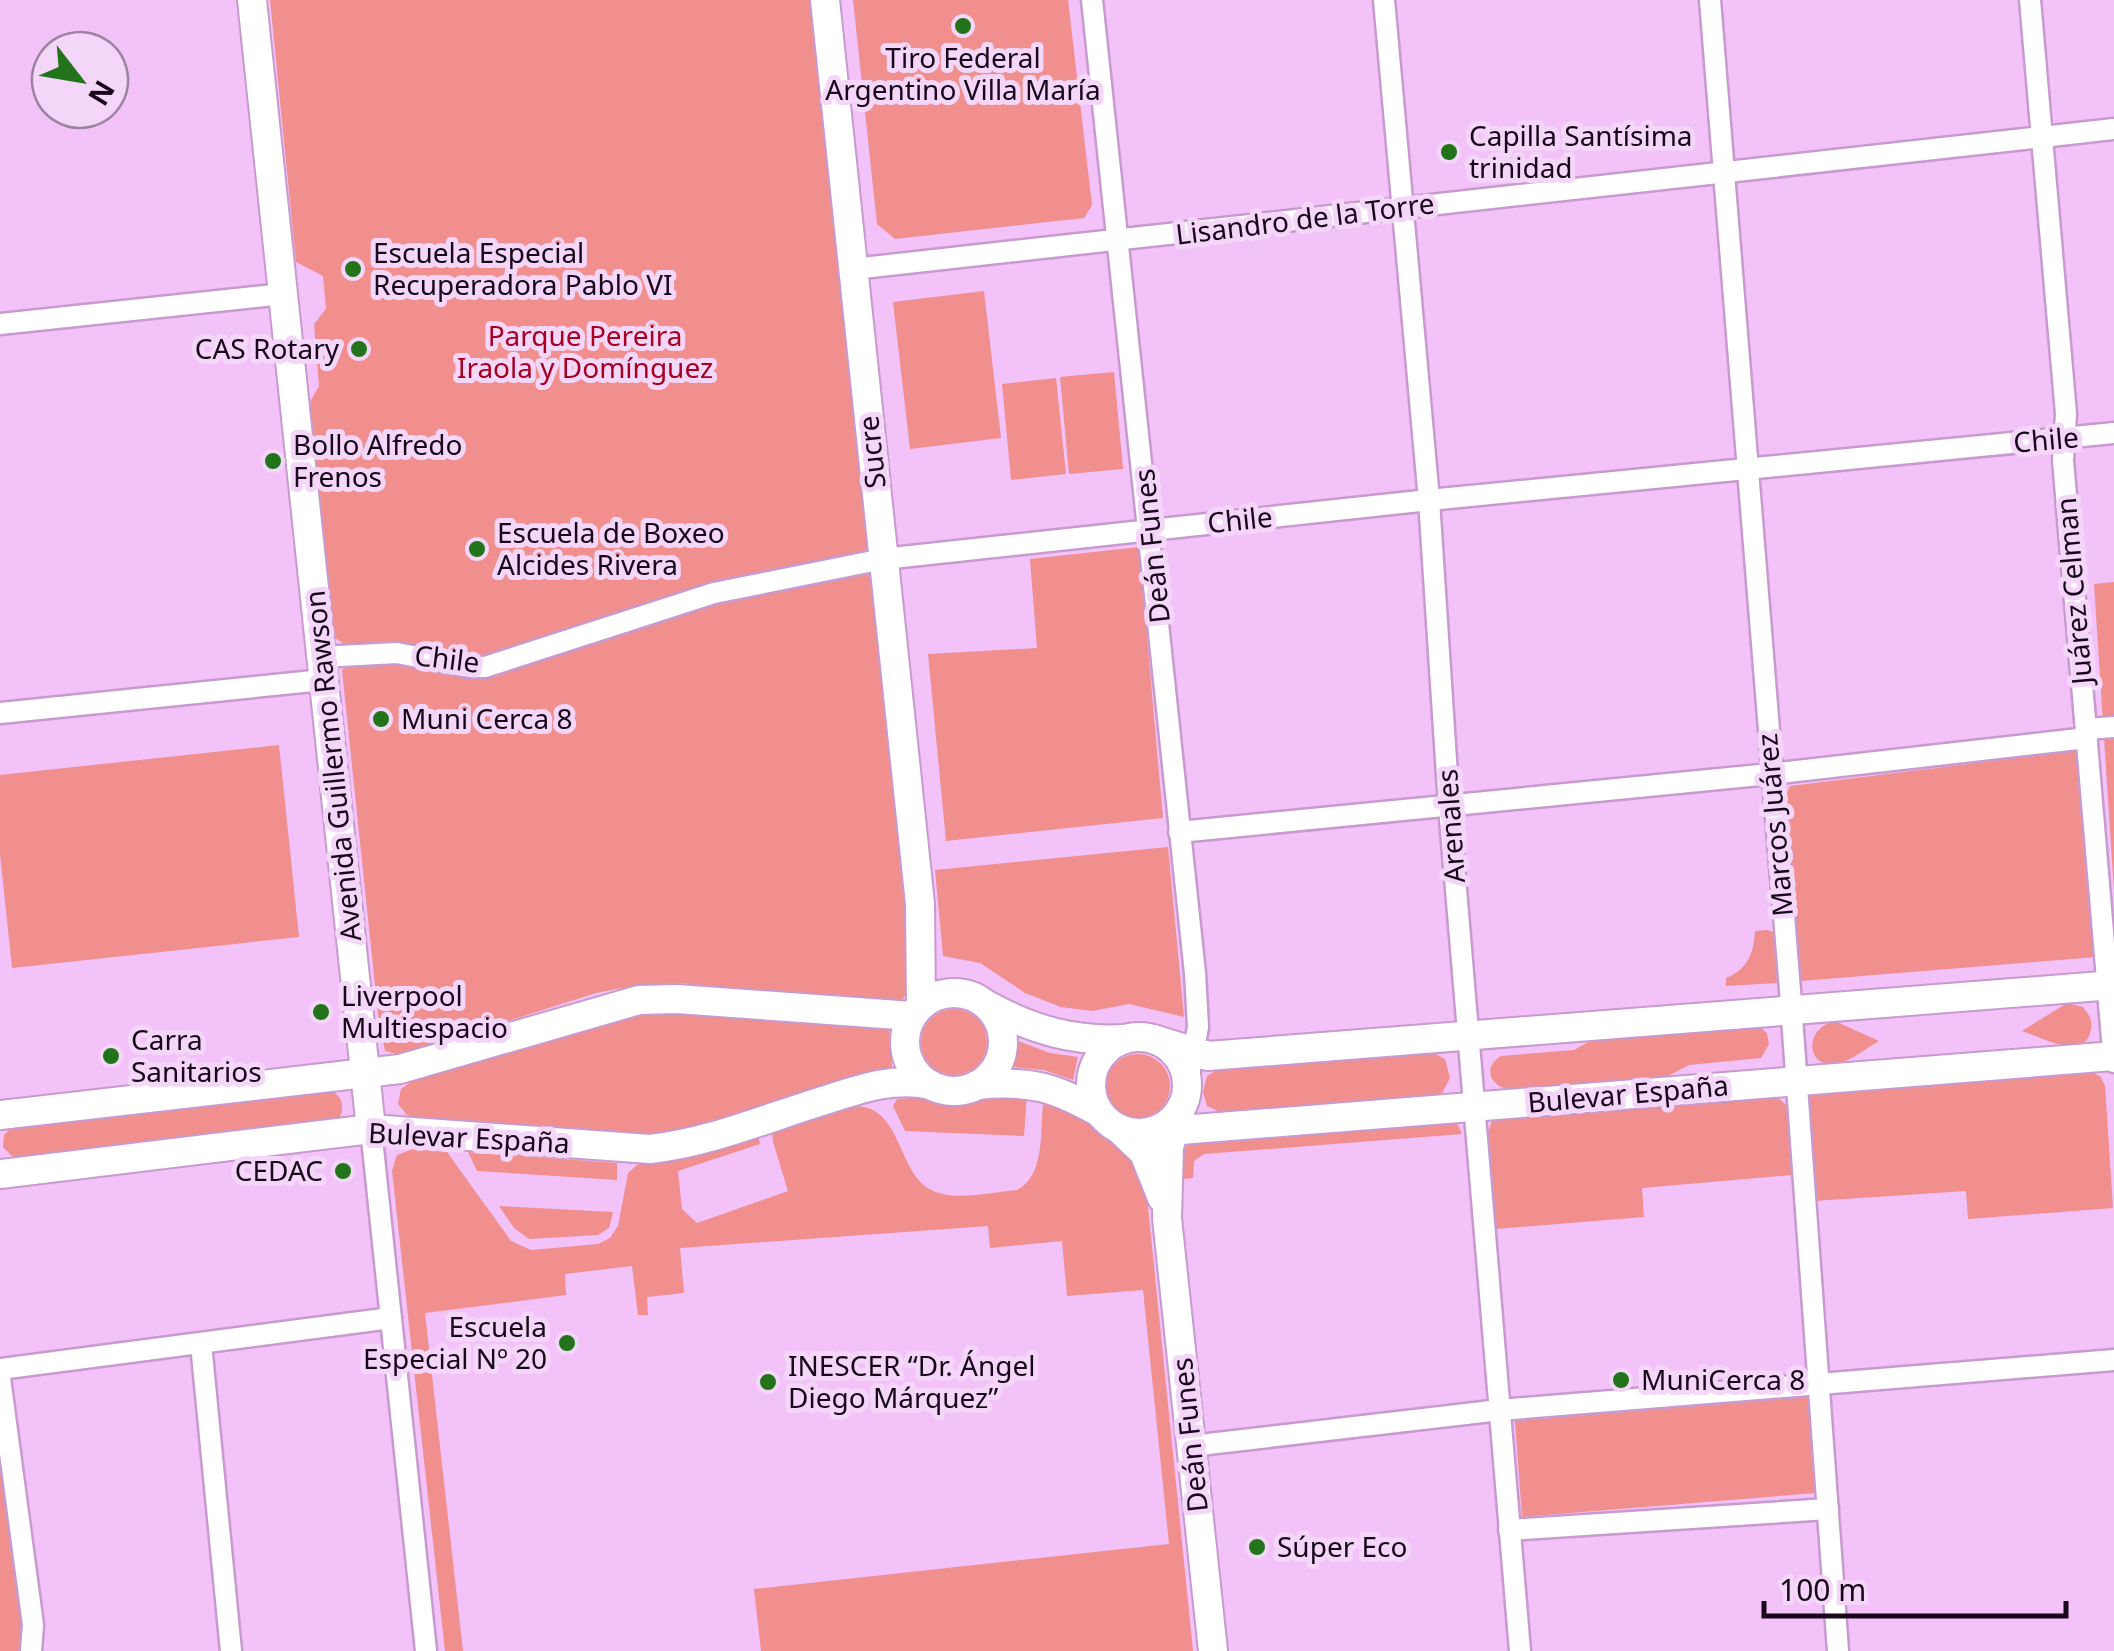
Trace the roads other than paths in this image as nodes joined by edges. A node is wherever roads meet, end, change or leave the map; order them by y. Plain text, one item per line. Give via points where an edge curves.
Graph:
1 (252, 0) edge
2 (826, 0) edge
3 (1092, 0) edge
4 (1384, 0) edge
5 (1710, 0) edge
6 (2030, 0) edge
7 (2114, 130) edge
8 (2042, 136) junction
9 (1725, 172) junction
10 (1402, 208) junction
11 (1118, 241) junction
12 (854, 269) junction
13 (283, 294) junction
14 (0, 324) edge
15 (2114, 434) edge
16 (2064, 438) junction
17 (1747, 468) junction
18 (1429, 500) junction
19 (1151, 530) junction
20 (884, 559) junction
21 (321, 669) junction
22 (0, 712) edge
23 (2114, 727) edge
24 (2086, 734) junction
25 (1770, 774) junction
26 (1449, 806) junction
27 (1180, 832) junction
28 (920, 904) junction
29 (2111, 985) edge
30 (959, 992) junction
31 (988, 1006) junction
32 (1790, 1009) junction
33 (916, 1011) junction
34 (1468, 1034) junction
35 (1140, 1039) junction
36 (1195, 1052) junction
37 (2114, 1058) edge
38 (368, 1074) junction
39 (1795, 1081) junction
40 (931, 1085) junction
41 (977, 1085) junction
42 (1475, 1106) junction
43 (1179, 1111) junction
44 (0, 1115) edge
45 (1120, 1125) junction
46 (371, 1129) junction
47 (0, 1174) edge
48 (1167, 1218) junction
49 (390, 1318) junction
50 (201, 1344) junction
51 (2114, 1360) edge
52 (0, 1369) edge
53 (0, 1378) edge
54 (1818, 1384) junction
55 (1500, 1410) junction
56 (1191, 1446) junction
57 (1828, 1508) junction
58 (1509, 1530) junction
59 (31, 1651) edge
60 (231, 1651) edge
61 (426, 1651) edge
62 (1213, 1651) edge
63 (1520, 1651) edge
64 (1838, 1651) edge

1 - 13 main road, Avenida Guillermo Rawson
2 - 12 main road, Sucre
3 - 11 street, Deán Funes
4 - 10 street, Arenales
5 - 9 street, Marcos Juárez
6 - 8 street, Juárez Celman
7 - 8 street, Lisandro de la Torre
8 - 9 street, Lisandro de la Torre
8 - 16 street, Juárez Celman
9 - 10 street, Lisandro de la Torre
9 - 17 street, Marcos Juárez
10 - 11 street, Lisandro de la Torre
10 - 18 street, Arenales
11 - 12 street, Lisandro de la Torre
11 - 19 street, Deán Funes
12 - 20 main road, Sucre
13 - 14 street
13 - 21 main road, Avenida Guillermo Rawson
15 - 16 street, Chile
16 - 17 street, Chile
16 - 24 street, Juárez Celman
17 - 18 street, Chile
17 - 25 street, Marcos Juárez
18 - 19 street, Chile
18 - 26 street, Arenales
19 - 20 street, Chile
19 - 27 street, Deán Funes
20 - 21 street, Chile via 714,593 486,667 397,653
20 - 28 main road, Sucre
21 - 22 street, Chile
21 - 38 main road, Avenida Guillermo Rawson
23 - 24 street
24 - 25 street
24 - 29 street, Juárez Celman
25 - 26 street
25 - 32 street, Marcos Juárez
26 - 27 street
26 - 34 street, Arenales
27 - 36 street, Deán Funes via 1195,973
28 - 30 main road, Sucre via 936,968
28 - 33 main road, Sucre
29 - 32 main road
29 - 37 street, Juárez Celman
30 - 31 main road
30 - 33 main road via 932,998
31 - 35 main road via 1060,1036
31 - 41 main road via 1002,1048 998,1063
32 - 34 main road
32 - 39 street, Marcos Juárez
33 - 38 main road via 638,1000
33 - 40 main road via 906,1055
34 - 36 main road
34 - 42 street, Arenales
35 - 36 main road
35 - 43 main road via 1172,1050 1181,1062
35 - 45 main road via 1106,1050 1094,1069 1092,1092
36 - 43 street, Deán Funes
37 - 39 main road, Bulevar España
38 - 44 main road
38 - 46 main road, Avenida Guillermo Rawson
39 - 42 main road, Bulevar España
39 - 54 street, Marcos Juárez
40 - 41 main road
40 - 46 main road, Bulevar España via 874,1084 650,1149
41 - 45 main road, Bulevar España via 1036,1084
42 - 43 main road, Bulevar España
42 - 55 street, Arenales
43 - 45 main road, Bulevar España
43 - 48 main road, Deán Funes
45 - 48 main road, Deán Funes via 1152,1168
46 - 47 main road, Bulevar España
46 - 49 street, Avenida Guillermo Rawson
48 - 56 main road, Deán Funes
49 - 50 street
49 - 61 street, Avenida Guillermo Rawson
50 - 52 street
50 - 60 street
51 - 54 street
53 - 59 street
54 - 55 street
54 - 57 street, Marcos Juárez
55 - 56 street
55 - 58 street, Arenales
56 - 62 main road, Deán Funes
57 - 58 street
57 - 64 street, Marcos Juárez
58 - 63 street, Arenales

